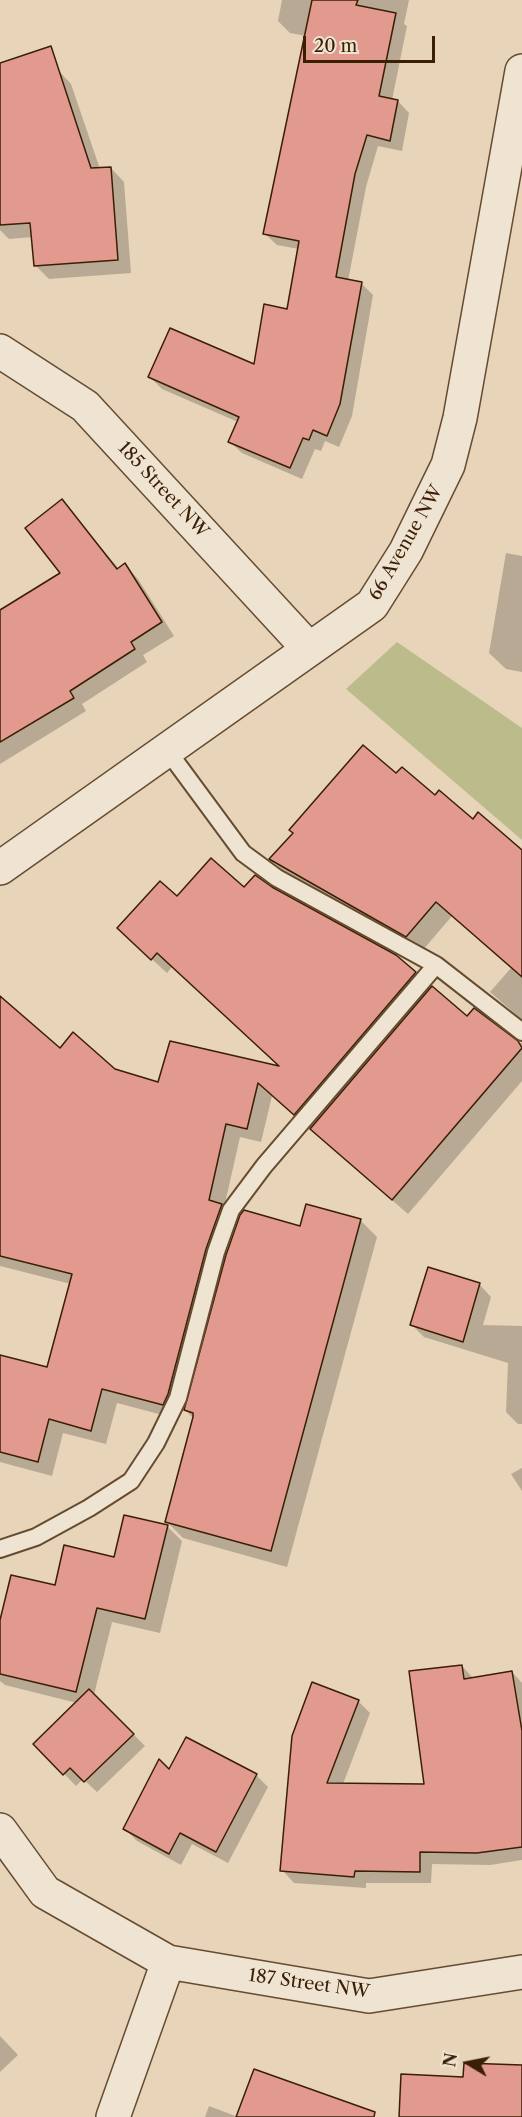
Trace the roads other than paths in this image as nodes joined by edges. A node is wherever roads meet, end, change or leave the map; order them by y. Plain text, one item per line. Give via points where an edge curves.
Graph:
1 (522, 71) edge
2 (0, 351) edge
3 (309, 649) junction
4 (167, 750) junction
5 (0, 868) edge
6 (436, 965) junction
7 (522, 1032) edge
8 (0, 1549) edge
9 (0, 1830) edge
10 (168, 1962) junction
11 (522, 1972) edge
12 (113, 2117) edge

1 - 3 street, 66 Avenue NW via 460,418 448,465 405,551 372,605
2 - 3 street, 185 Street NW via 85,406
3 - 4 street, 66 Avenue NW
4 - 5 street, 66 Avenue NW
4 - 6 lane via 243,853 278,878
6 - 7 lane
6 - 8 lane via 231,1210 216,1252 178,1398 156,1443 131,1481 36,1537
9 - 10 street, 187 Street NW via 45,1892
10 - 11 street, 187 Street NW via 369,1996
10 - 12 street

